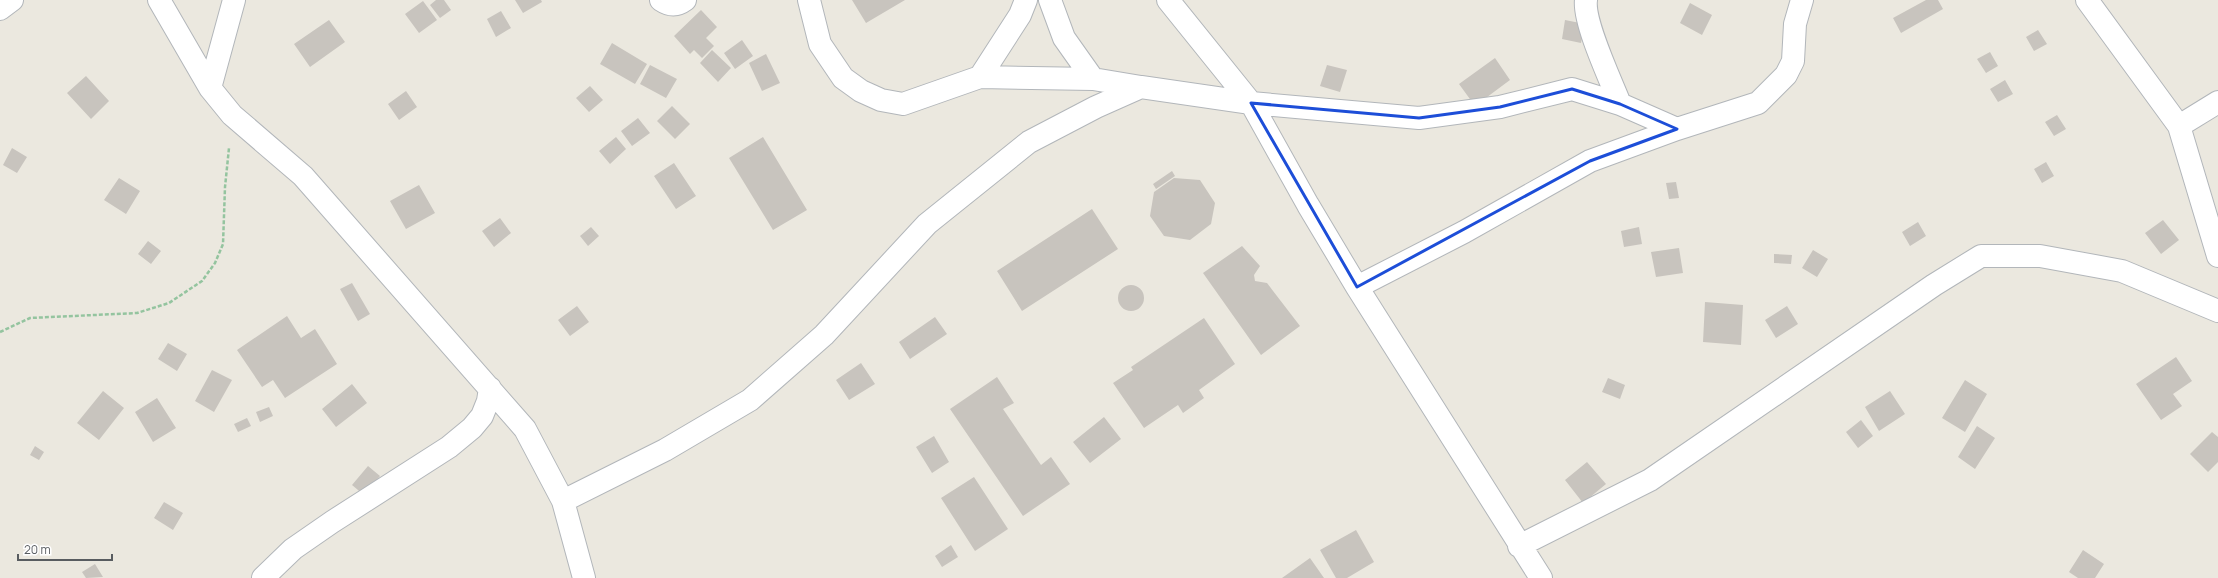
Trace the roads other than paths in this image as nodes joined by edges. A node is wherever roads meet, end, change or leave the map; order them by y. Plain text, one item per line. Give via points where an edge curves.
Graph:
1 (12, 0) edge
2 (159, 0) edge
3 (234, 0) edge
4 (661, 0) edge
5 (685, 0) edge
6 (809, 0) edge
7 (1026, 0) edge
8 (1050, 0) edge
9 (1168, 0) edge
10 (1586, 0) edge
11 (1802, 0) edge
12 (2087, 0) edge
13 (0, 9) edge
14 (980, 77) junction
15 (1093, 79) junction
16 (1141, 87) junction
17 (210, 88) junction
18 (2218, 102) edge
19 (1251, 103) junction
20 (1620, 104) junction
21 (2179, 126) junction
22 (1677, 129) junction
23 (2218, 256) edge
24 (1357, 287) junction
25 (2218, 312) edge
26 (490, 388) junction
27 (563, 501) junction
28 (1519, 546) junction
29 (263, 578) edge
30 (584, 578) edge
31 (1541, 578) edge

1 - 13 street
2 - 17 street
3 - 17 street
4 - 5 street via 670,5 678,5
6 - 14 street via 820,44 843,78 861,91 881,100 902,104
7 - 14 street via 1020,15
8 - 15 street via 1064,38
9 - 19 street
10 - 20 street via 1585,7 1592,29
11 - 22 street via 1795,24 1793,61 1786,75 1771,93 1758,103
12 - 21 street
14 - 15 street
15 - 16 street
16 - 19 street
16 - 27 street via 1029,142 927,224 824,335 750,400 665,450
17 - 26 street via 232,115 303,176
18 - 21 street
19 - 20 street via 1420,118 1500,107 1572,89
19 - 24 street
20 - 22 street
21 - 23 street
22 - 24 street via 1590,161 1471,228
24 - 28 street
25 - 28 street via 2122,271 2040,256 1981,256 1934,285 1650,480
26 - 27 street via 525,430
26 - 29 street via 482,416 472,428 449,447 325,527 293,550
27 - 30 street
28 - 31 street

